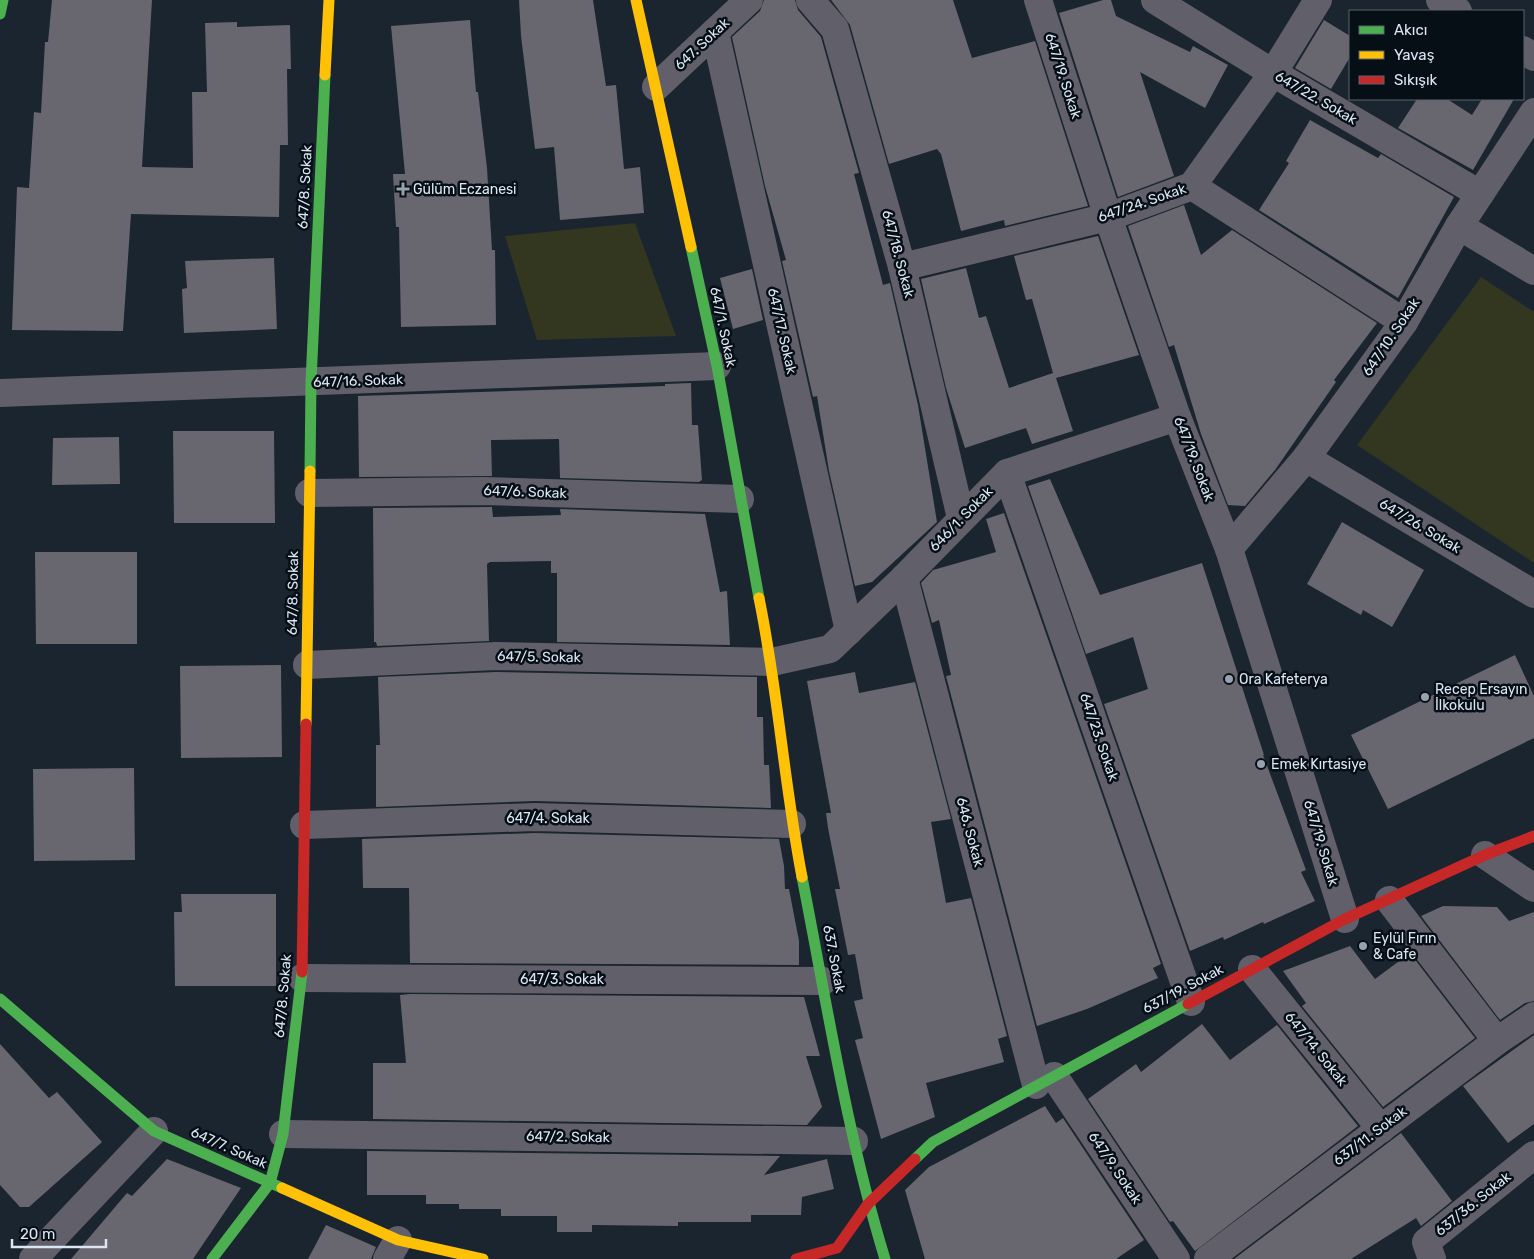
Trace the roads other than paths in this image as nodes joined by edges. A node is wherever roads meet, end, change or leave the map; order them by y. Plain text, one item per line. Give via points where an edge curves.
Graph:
1 (3, 0) edge
2 (329, 0) edge
3 (636, 0) edge
4 (749, 0) edge
5 (810, 0) edge
6 (1038, 0) edge
7 (1154, 0) edge
8 (1318, 0) edge
9 (1440, 0) edge
10 (1456, 10) edge
11 (0, 14) edge
12 (715, 32) junction
13 (1273, 73) junction
14 (656, 88) junction
15 (1534, 112) edge
16 (1192, 186) junction
17 (1480, 194) junction
18 (1108, 217) junction
19 (1459, 226) junction
20 (902, 267) junction
21 (1534, 272) edge
22 (1404, 322) junction
23 (716, 366) junction
24 (311, 382) junction
25 (0, 393) edge
26 (1177, 417) junction
27 (1306, 458) junction
28 (1007, 473) junction
29 (310, 493) junction
30 (740, 499) junction
31 (961, 518) junction
32 (1229, 549) junction
33 (904, 578) junction
34 (1534, 594) edge
35 (850, 631) junction
36 (772, 662) junction
37 (306, 665) junction
38 (792, 824) junction
39 (304, 825) junction
40 (1534, 836) edge
41 (1485, 855) junction
42 (1534, 888) edge
43 (1389, 900) junction
44 (1345, 919) junction
45 (1252, 969) junction
46 (302, 978) junction
47 (823, 981) junction
48 (0, 999) edge
49 (1191, 1002) junction
50 (1534, 1016) edge
51 (1497, 1041) junction
52 (1044, 1080) junction
53 (1381, 1129) junction
54 (154, 1131) junction
55 (283, 1134) junction
56 (854, 1141) junction
57 (1534, 1155) edge
58 (270, 1183) junction
59 (868, 1204) junction
60 (393, 1250) edge
61 (33, 1259) edge
62 (212, 1259) edge
63 (483, 1259) edge
64 (796, 1259) edge
65 (885, 1259) edge
66 (1176, 1259) edge
67 (1208, 1259) edge
68 (1432, 1259) edge

1 - 11 street
2 - 24 street, 647/8. Sokak
3 - 14 street, 647/1. Sokak
4 - 12 street, 647. Sokak
5 - 20 street, 647/18. Sokak via 835,29
6 - 18 street, 647/19. Sokak
7 - 13 street, 647/22. Sokak
8 - 13 street, 647/24. Sokak
9 - 10 street
12 - 14 street, 647. Sokak
12 - 35 street, 647/17. Sokak
13 - 16 street, 647/24. Sokak
13 - 17 street, 647/22. Sokak
14 - 23 street, 647/1. Sokak
15 - 17 street, 647/10. Sokak
16 - 18 street, 647/24. Sokak
16 - 22 street
17 - 19 street, 647/10. Sokak
18 - 20 street, 647/24. Sokak
18 - 26 street, 647/19. Sokak
19 - 21 street
19 - 22 street, 647/10. Sokak
20 - 31 street, 647/18. Sokak
22 - 27 street, 647/10. Sokak
23 - 24 street, 647/16. Sokak
23 - 30 street, 647/1. Sokak
24 - 25 street, 647/16. Sokak
24 - 29 street, 647/8. Sokak
26 - 28 street, 646/1. Sokak
26 - 32 street, 647/19. Sokak
27 - 32 street, 647/10. Sokak
27 - 34 street, 647/26. Sokak
28 - 31 street, 646/1. Sokak
28 - 49 street, 647/23. Sokak
29 - 30 street, 647/6. Sokak via 484,491
29 - 37 street, 647/8. Sokak
30 - 36 street, 647/1. Sokak
31 - 33 street, 646/1. Sokak
32 - 44 street, 647/19. Sokak
33 - 35 street, 646/1. Sokak
33 - 52 street, 646. Sokak
35 - 36 street, 646/1. Sokak via 830,649
36 - 37 street, 647/5. Sokak via 496,656
36 - 38 street, 637. Sokak
37 - 39 street, 647/8. Sokak
38 - 39 street, 647/4. Sokak via 535,817
38 - 47 street, 637. Sokak
39 - 46 street, 647/8. Sokak
40 - 41 street, 637/19. Sokak
41 - 42 street
41 - 43 street, 637/19. Sokak
43 - 44 street, 637/19. Sokak
43 - 51 street
44 - 45 street, 637/19. Sokak
45 - 49 street, 637/19. Sokak
45 - 53 street, 647/14. Sokak
46 - 47 street, 647/3. Sokak
46 - 55 street, 647/8. Sokak
47 - 56 street, 637. Sokak
48 - 54 street, 647/7. Sokak
49 - 52 street, 637/19. Sokak
50 - 51 street, 637/11. Sokak
51 - 53 street, 637/11. Sokak
52 - 59 street, 637/19. Sokak via 933,1142
52 - 66 street, 647/9. Sokak
53 - 67 street, 637/11. Sokak
54 - 58 street, 647/7. Sokak
54 - 61 street
55 - 56 street, 647/2. Sokak
55 - 58 street, 647/8. Sokak
56 - 59 street, 637. Sokak
57 - 68 street, 637/36. Sokak via 1426,1242
58 - 60 street, 647/7. Sokak
58 - 62 street
59 - 64 street via 838,1248
59 - 65 street, 637. Sokak
60 - 63 street, 647/7. Sokak

